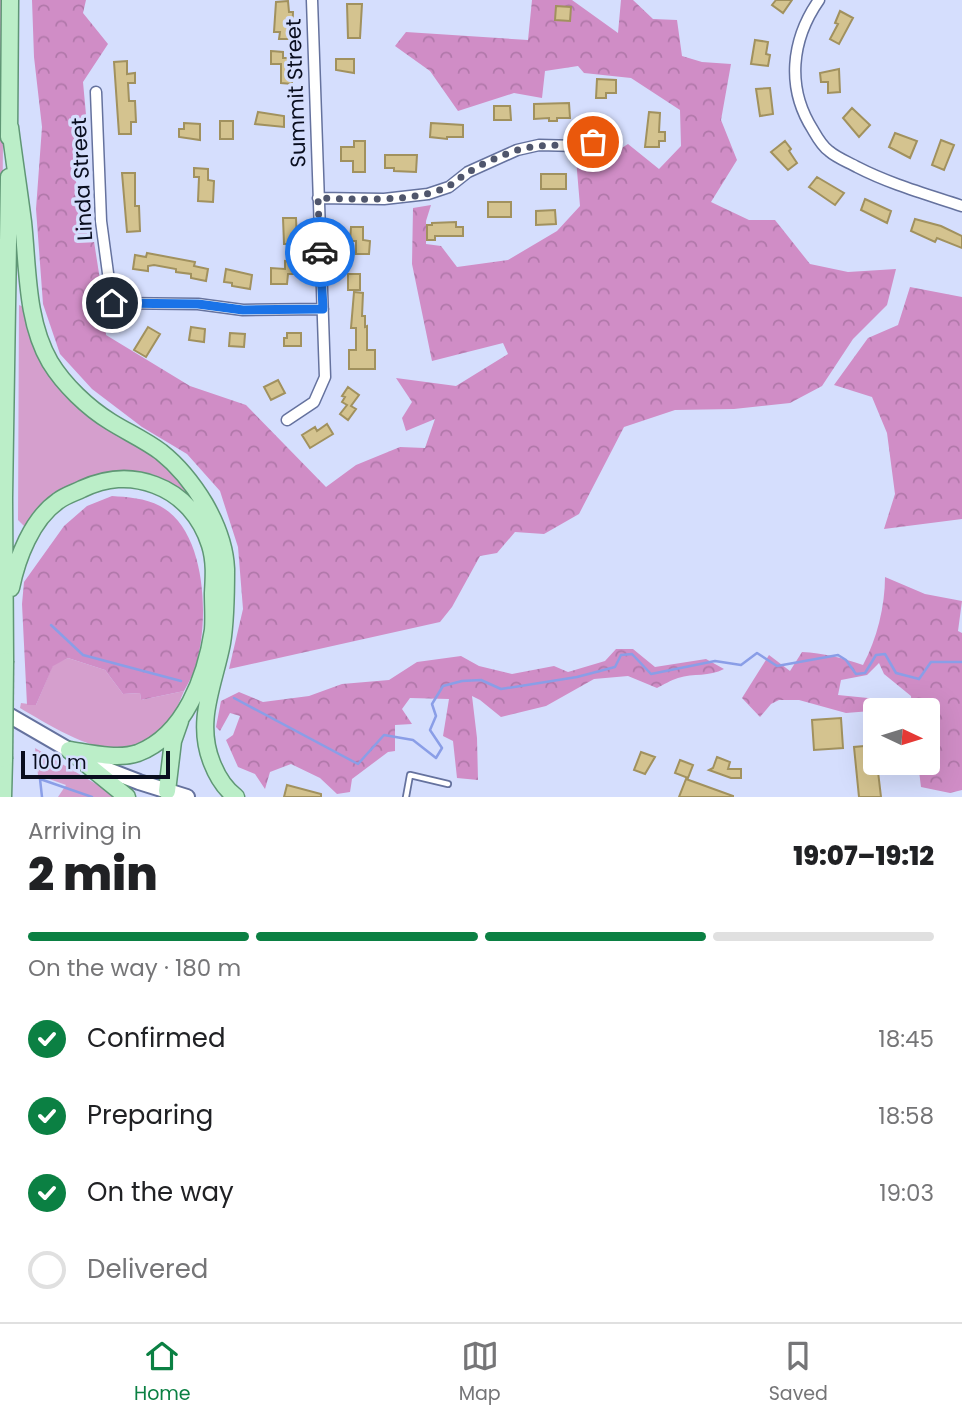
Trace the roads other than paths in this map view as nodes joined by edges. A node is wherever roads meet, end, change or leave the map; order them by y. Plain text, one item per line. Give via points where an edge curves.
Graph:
1 (10, 0) edge
2 (312, 0) edge
3 (819, 0) edge
4 (96, 92) dead end
5 (10, 127) junction
6 (604, 137) dead end
7 (318, 198) junction
8 (962, 206) edge
9 (323, 309) junction
10 (287, 420) dead end
11 (5, 618) junction
12 (0, 710) edge
13 (182, 715) junction
14 (69, 750) junction
15 (448, 784) dead end
16 (167, 791) junction
17 (4, 792) edge
18 (127, 797) edge
19 (187, 797) edge
20 (236, 797) edge
21 (406, 797) edge

1 - 5 main road
2 - 7 street, Summit Street
3 - 8 street via 795,55 803,115 817,136 828,151 880,178
4 - 9 street, Linda Street via 101,221 112,303
5 - 11 main road
5 - 20 main road via 31,302 49,361 94,410 152,445 178,467 219,533 226,571 225,624 204,729 214,769
6 - 7 street via 578,146 539,145 517,150 428,194
7 - 9 street, Summit Street
9 - 10 street, Summit Street via 325,377 321,390 305,410
11 - 13 main road via 24,547 58,501 116,479 142,480 167,490 196,517 213,563 211,640 201,678
11 - 17 main road, bridge
12 - 14 main road
13 - 14 main road via 156,743 133,755
13 - 16 main road via 173,741
14 - 16 main road
14 - 18 main road
15 - 21 lane via 410,775
16 - 19 main road

